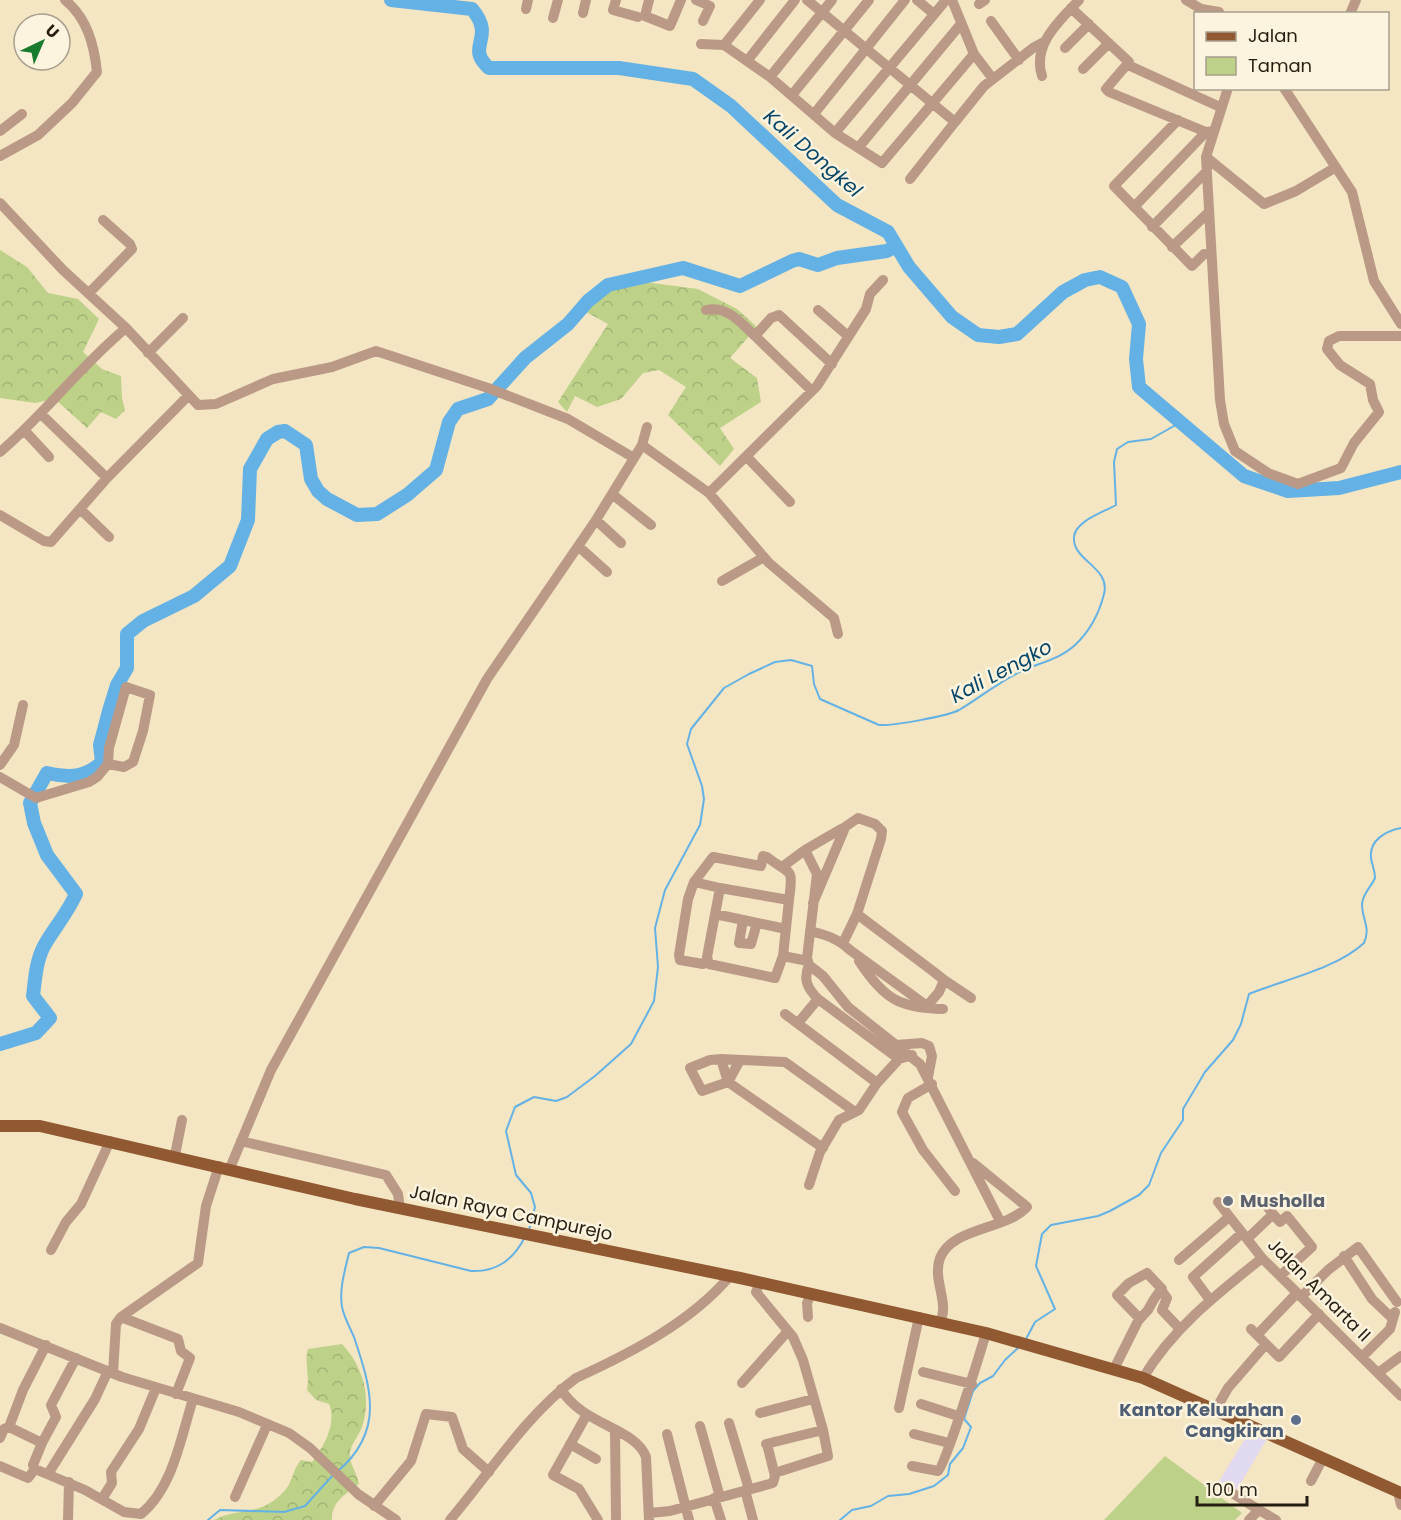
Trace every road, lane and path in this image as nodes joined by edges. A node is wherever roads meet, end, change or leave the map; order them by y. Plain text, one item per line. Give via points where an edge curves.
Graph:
1 (65, 0) edge
2 (558, 0) edge
3 (586, 0) edge
4 (616, 0) edge
5 (649, 0) edge
6 (681, 0) edge
7 (696, 0) edge
8 (760, 0) edge
9 (795, 0) edge
10 (807, 0) edge
11 (832, 0) edge
12 (869, 0) edge
13 (905, 0) edge
14 (917, 0) edge
15 (946, 0) edge
16 (952, 0) edge
17 (1186, 0) edge
18 (1075, 4) edge
19 (822, 12) junction
20 (1214, 12) edge
21 (583, 13) dead end
22 (934, 14) junction
23 (638, 17) dead end
24 (553, 18) dead end
25 (704, 21) dead end
26 (991, 21) dead end
27 (1089, 24) junction
28 (960, 25) junction
29 (844, 31) junction
30 (1044, 42) junction
31 (1109, 43) junction
32 (701, 44) dead end
33 (724, 45) junction
34 (1065, 48) dead end
35 (866, 49) junction
36 (974, 54) junction
37 (1019, 60) junction
38 (747, 61) junction
39 (1128, 65) junction
40 (888, 68) junction
41 (1083, 69) dead end
42 (1042, 76) dead end
43 (770, 77) junction
44 (993, 79) junction
45 (910, 86) junction
46 (1227, 90) edge
47 (1285, 90) edge
48 (792, 95) junction
49 (932, 104) junction
50 (1220, 107) junction
51 (22, 114) dead end
52 (814, 114) junction
53 (1178, 120) junction
54 (955, 122) junction
55 (0, 131) edge
56 (1210, 132) junction
57 (835, 133) junction
58 (858, 148) junction
59 (0, 156) edge
60 (1206, 157) junction
61 (1336, 167) junction
62 (1207, 171) junction
63 (910, 179) dead end
64 (0, 203) edge
65 (1134, 207) junction
66 (1209, 212) junction
67 (103, 220) dead end
68 (1152, 227) junction
69 (1172, 247) junction
70 (1204, 255) dead end
71 (883, 280) dead end
72 (89, 293) junction
73 (706, 310) dead end
74 (818, 310) dead end
75 (183, 318) dead end
76 (1401, 324) edge
77 (126, 328) junction
78 (755, 336) junction
79 (848, 336) junction
80 (1401, 336) edge
81 (148, 352) junction
82 (832, 364) junction
83 (812, 391) junction
84 (188, 396) junction
85 (41, 414) junction
86 (647, 427) dead end
87 (24, 430) junction
88 (642, 445) junction
89 (0, 452) edge
90 (49, 457) dead end
91 (747, 457) junction
92 (634, 458) junction
93 (106, 478) junction
94 (709, 493) junction
95 (612, 494) junction
96 (790, 502) dead end
97 (80, 509) junction
98 (0, 515) edge
99 (596, 520) junction
100 (651, 525) dead end
101 (109, 537) dead end
102 (621, 543) dead end
103 (578, 546) junction
104 (764, 557) junction
105 (607, 572) dead end
106 (722, 581) dead end
107 (838, 634) dead end
108 (23, 705) dead end
109 (108, 764) junction
110 (0, 765) edge
111 (0, 777) edge
112 (842, 829) junction
113 (804, 850) junction
114 (780, 866) junction
115 (830, 868) junction
116 (817, 874) junction
117 (694, 882) junction
118 (720, 888) junction
119 (789, 900) junction
120 (813, 903) junction
121 (857, 914) junction
122 (715, 915) junction
123 (743, 920) junction
124 (757, 923) junction
125 (786, 929) junction
126 (810, 931) junction
127 (843, 943) junction
128 (783, 956) junction
129 (707, 962) junction
130 (808, 963) junction
131 (944, 980) junction
132 (971, 998) dead end
133 (818, 999) junction
134 (927, 1006) junction
135 (943, 1009) dead end
136 (785, 1014) dead end
137 (798, 1023) junction
138 (869, 1031) junction
139 (896, 1045) junction
140 (912, 1055) junction
141 (721, 1059) junction
142 (899, 1059) junction
143 (740, 1060) junction
144 (930, 1080) junction
145 (728, 1082) junction
146 (878, 1083) junction
147 (855, 1112) junction
148 (182, 1120) dead end
149 (0, 1126) edge
150 (110, 1141) junction
151 (241, 1141) junction
152 (823, 1148) junction
153 (175, 1155) junction
154 (970, 1161) junction
155 (224, 1167) junction
156 (809, 1185) dead end
157 (955, 1191) dead end
158 (1218, 1202) dead end
159 (1265, 1204) dead end
160 (400, 1208) junction
161 (1273, 1214) junction
162 (1229, 1217) junction
163 (1000, 1221) junction
164 (1244, 1236) junction
165 (51, 1250) dead end
166 (1344, 1256) junction
167 (1262, 1258) junction
168 (1179, 1260) dead end
169 (730, 1276) junction
170 (1280, 1276) junction
171 (760, 1282) junction
172 (1161, 1290) junction
173 (811, 1294) junction
174 (1299, 1295) junction
175 (1210, 1300) junction
176 (1399, 1300) edge
177 (1319, 1314) junction
178 (121, 1317) junction
179 (808, 1317) dead end
180 (919, 1317) junction
181 (1140, 1318) junction
182 (1393, 1319) junction
183 (940, 1322) junction
184 (0, 1328) edge
185 (1180, 1329) junction
186 (788, 1330) junction
187 (986, 1333) junction
188 (1266, 1344) junction
189 (45, 1345) junction
190 (1401, 1356) edge
191 (1362, 1357) junction
192 (76, 1358) junction
193 (1113, 1369) junction
194 (110, 1372) junction
195 (923, 1372) dead end
196 (1378, 1373) junction
197 (1143, 1378) junction
198 (742, 1383) dead end
199 (972, 1384) junction
200 (1397, 1384) edge
201 (156, 1388) junction
202 (561, 1389) junction
203 (174, 1394) junction
204 (1401, 1396) edge
205 (193, 1399) junction
206 (813, 1399) junction
207 (921, 1404) dead end
208 (899, 1408) dead end
209 (1216, 1409) junction
210 (760, 1413) dead end
211 (586, 1416) junction
212 (958, 1416) junction
213 (729, 1423) dead end
214 (267, 1425) junction
215 (700, 1426) dead end
216 (9, 1427) junction
217 (823, 1430) junction
218 (615, 1431) junction
219 (667, 1434) dead end
220 (914, 1434) dead end
221 (0, 1438) edge
222 (42, 1443) junction
223 (949, 1443) junction
224 (570, 1444) junction
225 (1323, 1458) junction
226 (596, 1459) dead end
227 (0, 1466) edge
228 (912, 1466) dead end
229 (35, 1469) junction
230 (489, 1472) junction
231 (781, 1472) dead end
232 (48, 1474) junction
233 (1311, 1481) dead end
234 (69, 1482) junction
235 (747, 1489) junction
236 (1229, 1491) dead end
237 (235, 1497) dead end
238 (1400, 1497) edge
239 (717, 1498) junction
240 (102, 1499) junction
241 (374, 1506) junction
242 (687, 1506) junction
243 (1259, 1510) junction
244 (650, 1517) edge
245 (68, 1520) edge
246 (396, 1520) edge
247 (450, 1520) edge
248 (598, 1520) edge
249 (616, 1520) edge
250 (689, 1520) edge
251 (722, 1520) edge
252 (753, 1520) edge
253 (1249, 1520) edge
254 (1276, 1520) edge

1 - 59 street via 81,16 97,72 38,135
2 - 24 street
3 - 21 street
4 - 23 street via 613,10
5 - 6 street via 645,16 670,26
7 - 25 street via 710,6
8 - 33 street
9 - 38 street
10 - 19 street
11 - 19 street
12 - 29 street
13 - 35 street
14 - 22 street
15 - 22 street
16 - 28 street
17 - 20 street
18 - 27 street
18 - 30 street
19 - 29 street
19 - 43 street
22 - 40 street
26 - 37 street
27 - 31 street
27 - 34 street
28 - 36 street
28 - 45 street
29 - 35 street
29 - 48 street
30 - 37 street
30 - 42 street via 1038,57
31 - 39 street
31 - 41 street
32 - 33 street
33 - 38 street
35 - 40 street
35 - 52 street
36 - 44 street
36 - 49 street
37 - 44 street
38 - 43 street
39 - 50 street
39 - 53 street via 1106,89 1108,92
40 - 45 street
40 - 57 street
43 - 48 street
44 - 54 street
45 - 49 street
45 - 58 street
46 - 50 street
47 - 61 street
48 - 52 street
49 - 54 street
49 - 58 street via 884,162
50 - 56 street
51 - 55 street
52 - 57 street
53 - 56 street
53 - 65 street via 1114,185
54 - 63 street
56 - 60 street
56 - 65 street
57 - 58 street
60 - 61 street via 1264,204 1296,191
60 - 62 street
61 - 76 street via 1352,192 1374,281
62 - 66 street
62 - 68 street
64 - 72 street
65 - 68 street
66 - 69 street
66 - 80 street via 1220,400 1232,446 1241,457 1292,483 1303,483 1340,469 1354,443 1379,412 1370,384 1333,359 1327,349 1329,341 1339,336
67 - 72 street via 132,249
68 - 69 street
69 - 70 street via 1192,266
71 - 79 street via 870,294 866,309
72 - 77 street
73 - 78 street via 729,313
74 - 79 street
75 - 81 street
77 - 81 street
77 - 85 street via 80,369
78 - 82 street via 779,315
78 - 83 street
79 - 82 street
81 - 84 street
82 - 83 street
83 - 91 street
84 - 92 street via 198,405 216,404 273,379 332,367 376,351 568,419
84 - 93 street
85 - 87 street
85 - 93 street
86 - 88 street
87 - 89 street
87 - 90 street
88 - 92 street
88 - 94 street
91 - 94 street
91 - 96 street
92 - 95 street
93 - 97 street
94 - 104 street
95 - 99 street
95 - 100 street
97 - 98 street via 51,542
97 - 101 street
99 - 102 street
99 - 103 street
103 - 105 street
103 - 151 street via 487,679 271,1070
104 - 106 street
104 - 107 street via 834,618
108 - 110 street via 14,745
109 - 109 street via 126,687 150,694 133,762 124,767
109 - 111 street via 89,782 32,796
112 - 113 street
112 - 115 street
112 - 121 street via 858,818 882,831
113 - 114 street
113 - 116 street
114 - 117 street via 713,857
114 - 119 street via 791,875
115 - 116 street
115 - 120 street
116 - 120 street
117 - 118 street
117 - 129 street via 679,955 680,960 690,963
118 - 119 street
118 - 122 street
119 - 125 street
120 - 126 street
121 - 127 street
121 - 131 street
122 - 123 street
122 - 129 street
123 - 124 street
123 - 124 street via 739,943 752,944
124 - 125 street
125 - 128 street
126 - 127 street
126 - 130 street
127 - 134 street via 885,995 902,1005
128 - 129 street via 775,978
128 - 130 street
130 - 133 street via 806,981
130 - 138 street
131 - 132 street
131 - 134 street
133 - 137 street
133 - 138 street
134 - 135 street
136 - 137 street
137 - 146 street
138 - 139 street
138 - 142 street
139 - 140 street
139 - 144 street via 929,1046
140 - 142 street
140 - 144 street
141 - 143 street
141 - 145 street
141 - 145 street via 690,1068 702,1091
142 - 146 street
143 - 145 street
143 - 147 street via 785,1062
144 - 154 street
144 - 157 street via 908,1098 902,1112 922,1150
145 - 152 street
146 - 147 street
147 - 152 street via 839,1120
148 - 153 street
149 - 150 main road, Jalan Raya Campurejo via 40,1126
150 - 153 main road, Jalan Raya Campurejo
150 - 165 street via 81,1204
151 - 155 street
151 - 160 street via 386,1175 398,1194
152 - 156 street
153 - 155 main road, Jalan Raya Campurejo
154 - 163 street
154 - 163 street via 1026,1206
155 - 160 main road, Jalan Raya Campurejo
155 - 178 street via 206,1206 198,1263
158 - 162 street, Jalan Amarta II
159 - 161 street
160 - 169 main road, Jalan Raya Campurejo
161 - 164 street
161 - 170 street via 1280,1222 1287,1216 1312,1246
162 - 164 street, Jalan Amarta II
162 - 168 street
163 - 183 street via 955,1239 945,1249 938,1274 945,1313
164 - 167 street, Jalan Amarta II
164 - 175 street via 1193,1277
166 - 174 street
166 - 176 street via 1359,1248
166 - 182 street via 1372,1299
167 - 170 street, Jalan Amarta II
167 - 175 street
169 - 171 main road, Jalan Raya Campurejo
169 - 202 street via 672,1326
170 - 174 street, Jalan Amarta II
171 - 173 main road, Jalan Raya Campurejo
171 - 186 street via 756,1292
172 - 181 street
172 - 181 street via 1146,1273 1119,1292 1119,1299
172 - 185 street via 1167,1298 1162,1311
173 - 179 street
173 - 180 main road, Jalan Raya Campurejo
174 - 177 street, Jalan Amarta II
174 - 188 street via 1254,1332
175 - 185 street
176 - 182 street
177 - 188 street via 1281,1359
177 - 191 street, Jalan Amarta II
178 - 194 street via 116,1324
178 - 203 street via 178,1339 181,1351 190,1358
180 - 183 main road, Jalan Raya Campurejo
180 - 208 street
181 - 193 street
182 - 191 street via 1390,1329
183 - 187 main road, Jalan Raya Campurejo
184 - 189 street
185 - 197 street
186 - 198 street
186 - 206 street via 803,1360
187 - 193 main road, Jalan Raya Campurejo
187 - 199 street
188 - 209 street
189 - 192 street
189 - 216 street
190 - 196 street
191 - 196 street, Jalan Amarta II
192 - 194 street
192 - 222 street via 51,1405 56,1417
193 - 197 main road, Jalan Raya Campurejo
194 - 201 street
194 - 232 street
195 - 199 street
196 - 200 street, Jalan Amarta II
197 - 209 main road, Jalan Raya Campurejo
199 - 212 street
200 - 204 street, Jalan Amarta II
201 - 203 street
201 - 240 street via 139,1429 111,1472 112,1483
202 - 211 street via 568,1401
202 - 230 street
203 - 205 street
205 - 214 street
205 - 240 street via 177,1454 146,1510 141,1514 124,1512
206 - 210 street
206 - 217 street
207 - 212 street
209 - 225 main road, Jalan Raya Campurejo
211 - 218 street
211 - 224 street
212 - 223 street
213 - 235 street
214 - 237 street
214 - 241 street via 289,1433
215 - 239 street
216 - 221 street
216 - 222 street
217 - 231 street via 828,1456
217 - 235 street via 767,1446 775,1480
218 - 244 street via 631,1438 645,1452
218 - 249 street
219 - 242 street
220 - 223 street
222 - 229 street
223 - 228 street via 940,1471
224 - 226 street
224 - 248 street via 553,1475 579,1489
225 - 233 street
225 - 238 main road, Jalan Raya Campurejo
227 - 229 street via 28,1478
229 - 232 street
230 - 241 street via 463,1449 452,1416 426,1414 411,1461
230 - 247 street
232 - 234 street
234 - 240 street
234 - 245 street
235 - 239 street
235 - 252 street
236 - 243 street
239 - 242 street
239 - 251 street
241 - 246 street
242 - 244 street
242 - 250 street
243 - 253 street
243 - 254 street

